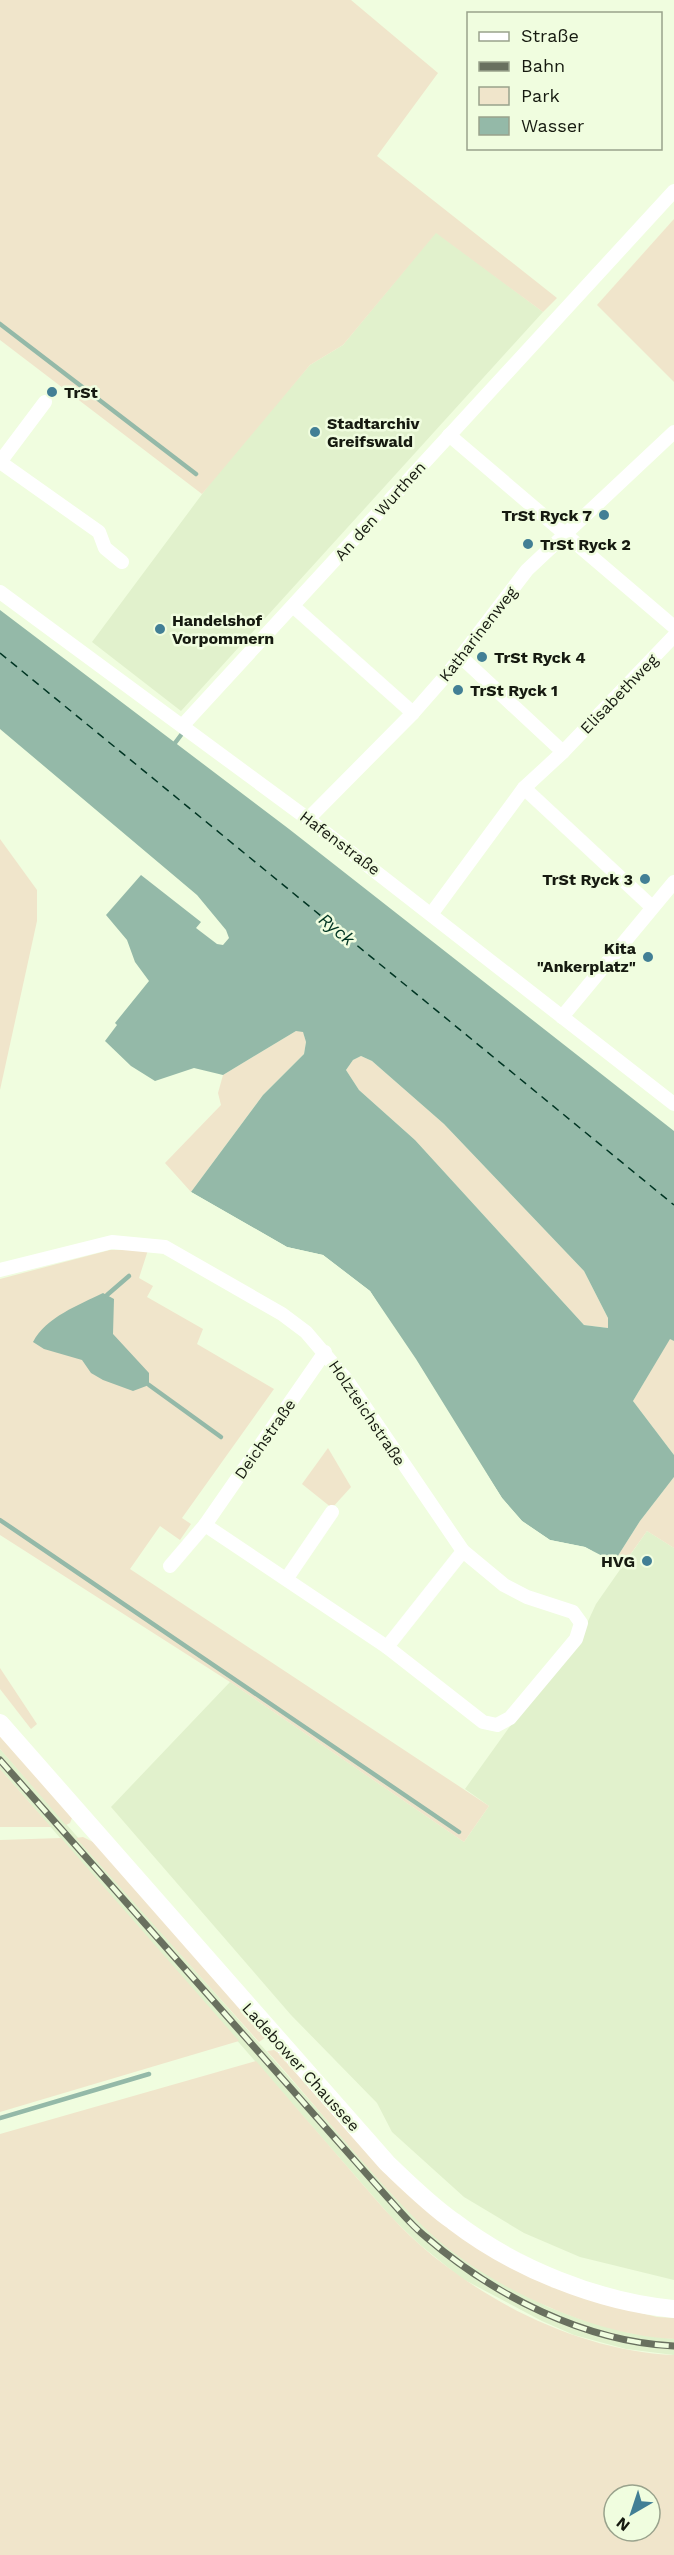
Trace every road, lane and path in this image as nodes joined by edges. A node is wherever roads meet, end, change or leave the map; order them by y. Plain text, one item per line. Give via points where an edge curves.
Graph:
1 (674, 191) edge
2 (45, 402) dead end
3 (674, 432) edge
4 (449, 435) junction
5 (0, 462) edge
6 (566, 534) junction
7 (122, 562) dead end
8 (0, 592) edge
9 (294, 607) junction
10 (674, 627) edge
11 (674, 636) edge
12 (461, 657) junction
13 (413, 713) junction
14 (183, 725) junction
15 (563, 752) junction
16 (524, 788) junction
17 (308, 819) junction
18 (674, 882) edge
19 (652, 907) junction
20 (432, 914) junction
21 (562, 1017) junction
22 (674, 1104) edge
23 (0, 1270) edge
24 (325, 1352) junction
25 (332, 1512) dead end
26 (205, 1525) junction
27 (463, 1551) junction
28 (170, 1566) dead end
29 (287, 1578) junction
30 (387, 1647) junction
31 (0, 1723) edge
32 (674, 2309) edge

1 - 4 street, An den Wurthen
2 - 5 street
3 - 6 street, Katharinenweg
4 - 6 street
4 - 9 street, An den Wurthen
5 - 7 street via 99,532 105,548
6 - 10 street
6 - 12 street, Katharinenweg via 527,570
8 - 14 street, Hafenstraße
9 - 13 street
9 - 14 street, An den Wurthen
11 - 15 street, Elisabethweg
12 - 13 street, Katharinenweg
12 - 15 street
13 - 17 street, Katharinenweg
14 - 17 street, Hafenstraße
15 - 16 street, Elisabethweg
16 - 19 street
16 - 20 street, Elisabethweg
17 - 20 street, Hafenstraße
18 - 19 street
19 - 21 street
20 - 21 street, Hafenstraße
21 - 22 street, Hafenstraße
23 - 24 street, Holzteichstraße via 112,1242 165,1247 282,1314
24 - 26 street, Deichstraße
24 - 27 street, Holzteichstraße
25 - 29 street
26 - 28 street, Deichstraße
26 - 29 street
27 - 30 street
27 - 30 street, Holzteichstraße via 504,1585 573,1612 581,1623 576,1639 510,1718 497,1725 483,1722
29 - 30 street
31 - 32 street, Ladebower Chaussee via 387,2163 418,2193 453,2222 512,2258 600,2294

